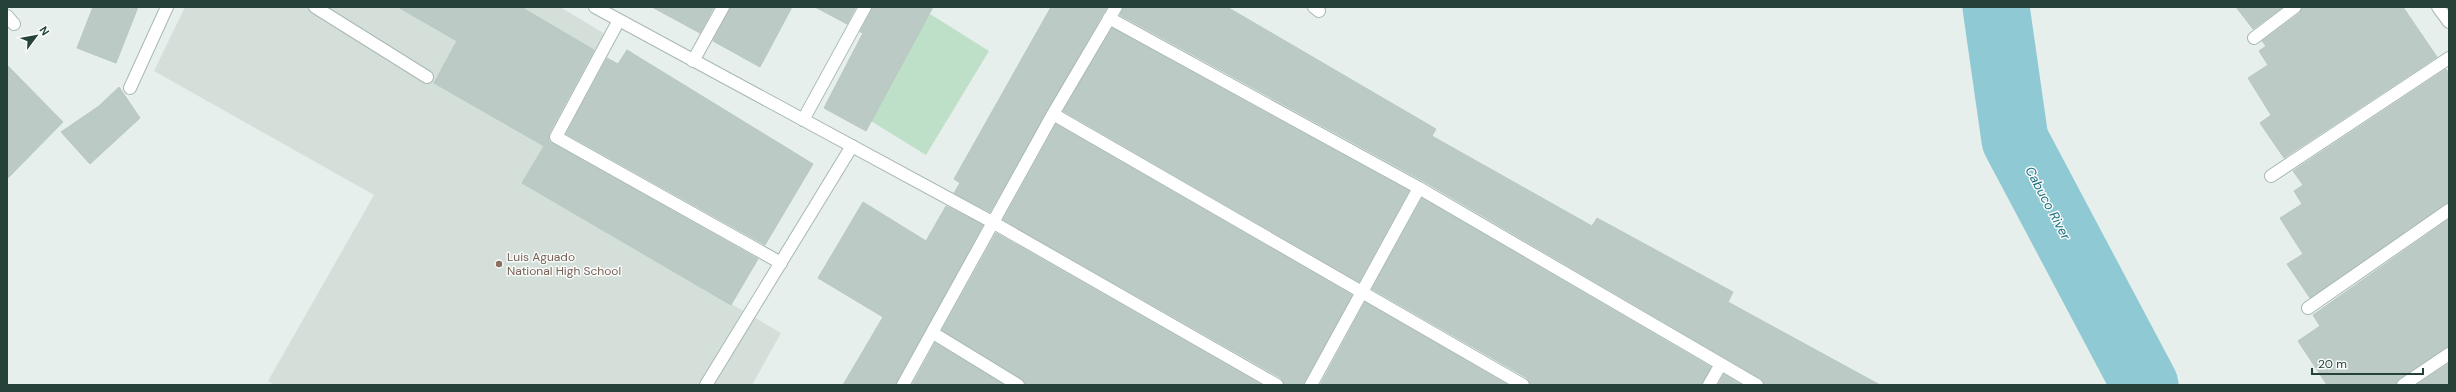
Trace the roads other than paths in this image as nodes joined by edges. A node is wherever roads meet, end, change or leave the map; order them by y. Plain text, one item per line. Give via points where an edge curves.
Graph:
1 (167, 7) edge
2 (315, 7) edge
3 (595, 7) edge
4 (723, 7) edge
5 (865, 7) edge
6 (1116, 7) edge
7 (2295, 7) edge
8 (2438, 7) edge
9 (1109, 18) junction
10 (619, 20) junction
11 (2449, 22) edge
12 (2254, 38) dead end
13 (2449, 58) edge
14 (693, 61) junction
15 (427, 77) dead end
16 (130, 88) dead end
17 (1053, 114) junction
18 (803, 120) junction
19 (852, 146) junction
20 (2271, 176) dead end
21 (1419, 188) junction
22 (2449, 210) edge
23 (994, 223) junction
24 (781, 263) junction
25 (1362, 292) junction
26 (2308, 308) dead end
27 (933, 333) junction
28 (2449, 354) edge
29 (1721, 364) junction
30 (706, 385) edge
31 (903, 385) edge
32 (1018, 385) edge
33 (1277, 385) edge
34 (1311, 385) edge
35 (1523, 385) edge
36 (1709, 385) edge
37 (1757, 385) edge
38 (2403, 385) edge

1 - 16 street
2 - 15 street
3 - 10 street
4 - 14 street
5 - 18 street
6 - 9 street
7 - 12 street
8 - 11 street
9 - 17 street
9 - 21 street
10 - 14 street
10 - 24 street via 556,137
13 - 20 street
14 - 18 street
17 - 23 street
17 - 25 street
18 - 19 street
19 - 23 street
19 - 24 street
21 - 25 street
21 - 29 street
22 - 26 street
23 - 27 street
23 - 33 street
24 - 30 street
25 - 34 street
25 - 35 street
27 - 31 street
27 - 32 street
28 - 38 street
29 - 36 street
29 - 37 street

